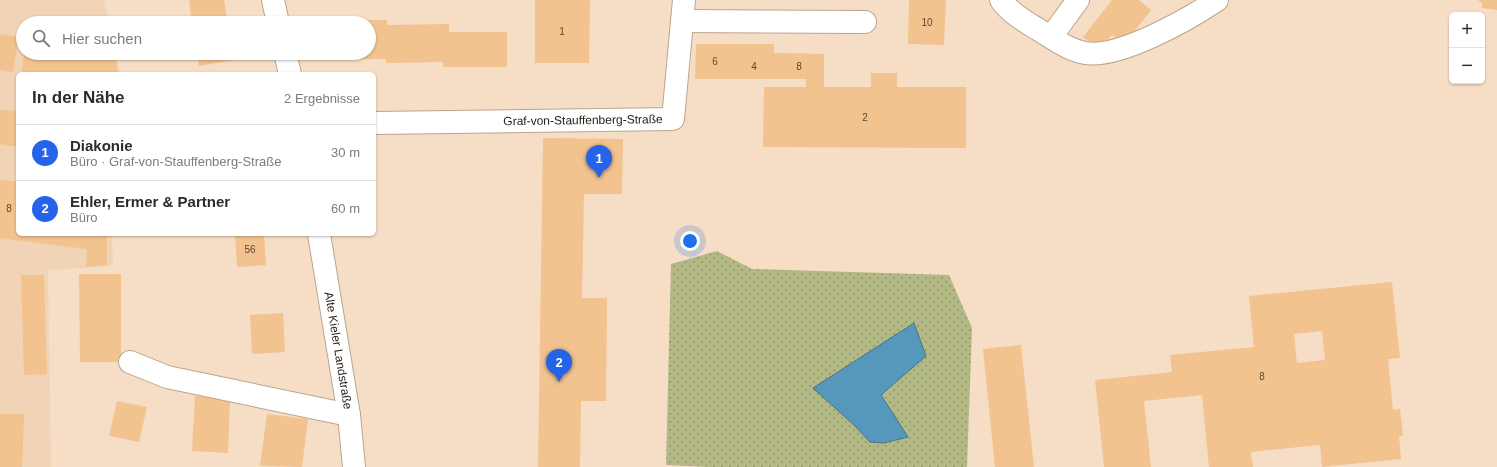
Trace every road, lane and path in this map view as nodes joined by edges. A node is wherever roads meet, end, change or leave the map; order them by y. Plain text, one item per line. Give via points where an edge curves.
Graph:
1 (273, 0) edge
2 (1001, 0) edge
3 (1078, 0) edge
4 (1217, 0) edge
5 (683, 10) edge
6 (276, 16) edge
7 (865, 22) dead end
8 (1050, 37) junction
9 (287, 60) edge
10 (290, 72) edge
11 (376, 123) edge
12 (319, 236) edge
13 (130, 362) dead end
14 (349, 415) junction
15 (354, 467) edge

1 - 6 street
2 - 8 street via 1015,14
3 - 8 street
4 - 8 street via 1199,12 1125,48 1086,53 1063,45
5 - 7 street
5 - 11 street, Graf-von-Stauffenberg-Straße via 673,119
9 - 10 street
12 - 14 street, Alte Kieler Landstraße
13 - 14 street via 167,377
14 - 15 street, Alte Kieler Landstraße

